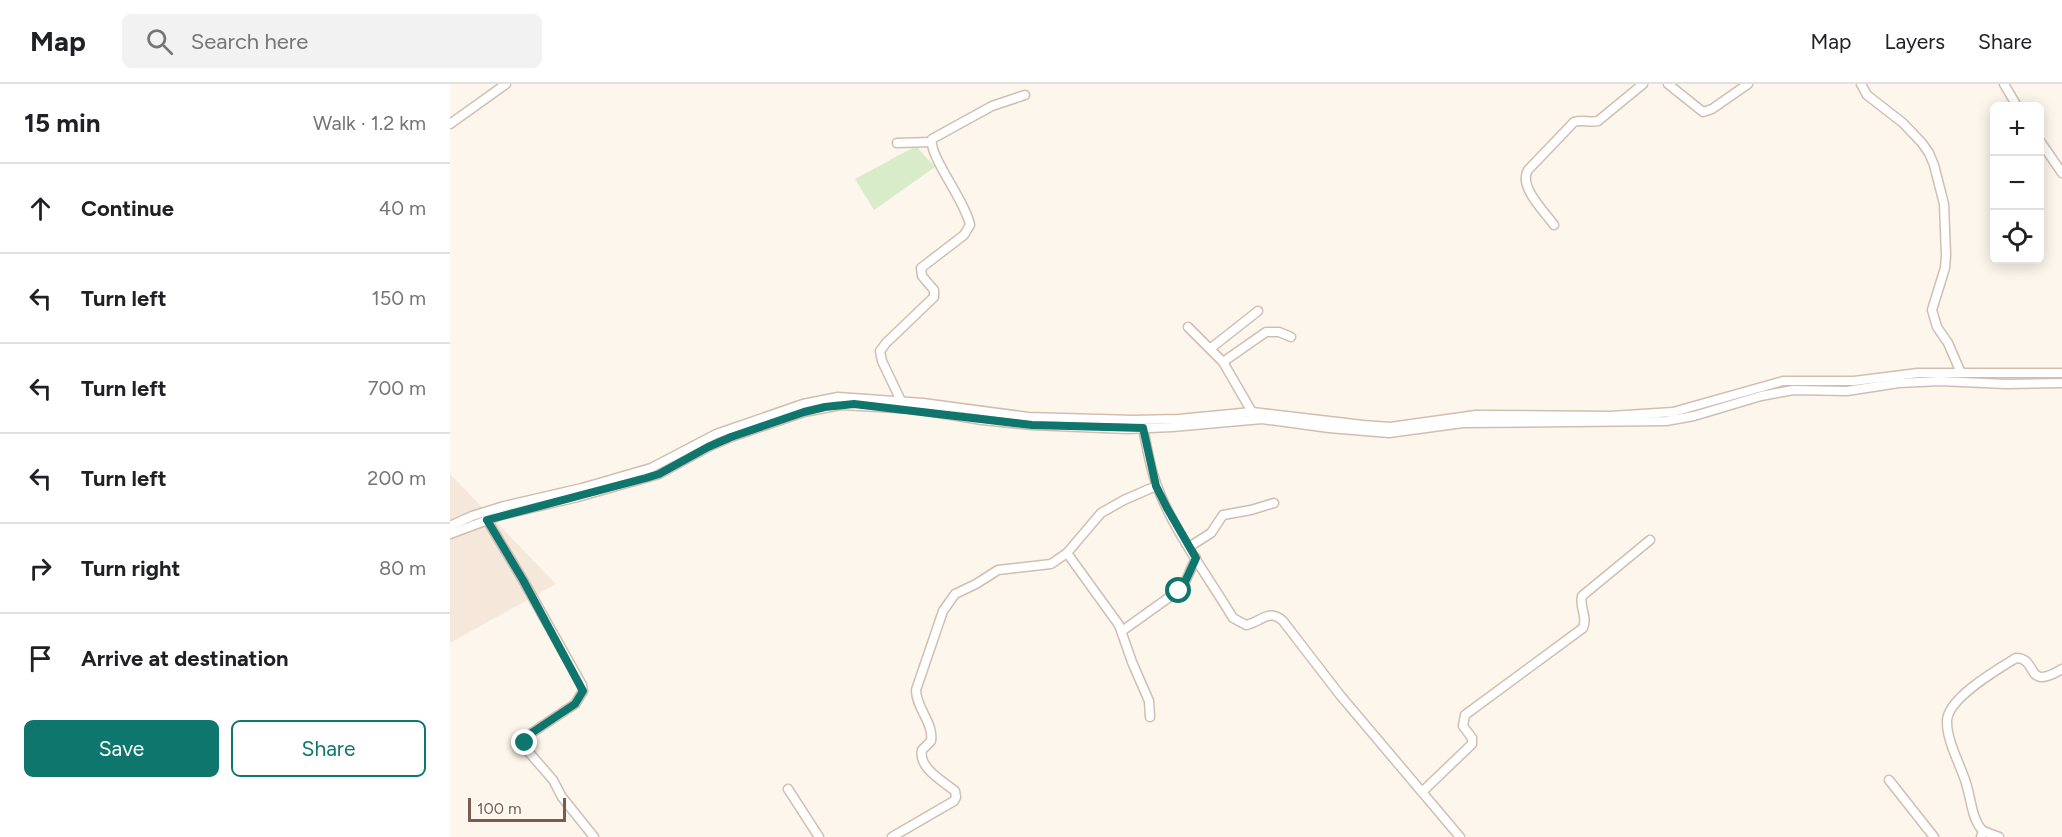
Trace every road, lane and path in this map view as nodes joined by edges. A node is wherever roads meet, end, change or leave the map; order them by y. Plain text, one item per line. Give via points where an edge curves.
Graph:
1 (506, 84) edge
2 (1643, 84) edge
3 (1668, 84) edge
4 (1748, 84) edge
5 (1861, 84) edge
6 (2004, 84) edge
7 (1025, 95) dead end
8 (2015, 102) edge
9 (450, 124) edge
10 (931, 142) junction
11 (897, 143) dead end
12 (2044, 147) edge
13 (2062, 172) edge
14 (1554, 225) dead end
15 (1258, 311) dead end
16 (1188, 327) dead end
17 (1291, 337) dead end
18 (1211, 348) junction
19 (1223, 362) junction
20 (1961, 373) junction
21 (2062, 373) edge
22 (2062, 383) edge
23 (901, 401) junction
24 (1252, 412) junction
25 (1143, 428) junction
26 (1156, 486) junction
27 (1274, 502) dead end
28 (487, 520) junction
29 (450, 525) edge
30 (450, 534) edge
31 (1650, 540) dead end
32 (1189, 547) junction
33 (1067, 554) junction
34 (1196, 558) junction
35 (1122, 631) junction
36 (2062, 669) edge
37 (1150, 717) dead end
38 (1889, 780) dead end
39 (788, 789) dead end
40 (1422, 792) junction
41 (1982, 834) edge
42 (594, 837) edge
43 (819, 837) edge
44 (892, 837) edge
45 (1460, 837) edge
46 (1934, 837) edge
47 (1999, 837) edge

1 - 9 street
2 - 14 street via 1598,121 1574,122 1528,170 1526,185
3 - 4 street via 1703,112
5 - 20 street via 1867,95 1922,143 1934,165 1944,204 1946,255 1932,310
6 - 8 street
7 - 10 street via 984,110 936,135
10 - 11 street
10 - 23 street via 967,211 970,225 964,235 921,267 934,297 880,351
12 - 13 street
15 - 18 street
16 - 18 street
17 - 19 street via 1266,332
18 - 19 street
19 - 24 street
20 - 21 street
20 - 24 street via 1901,374 1843,382 1783,381 1686,410 1642,414 1476,415 1390,427
22 - 25 street via 1940,381 1847,391 1793,390 1694,416 1648,422 1463,423 1389,433 1262,419
23 - 24 street via 1044,418 1168,420
23 - 29 street via 838,397 804,404 706,439 651,468 493,509
25 - 26 street
25 - 28 street via 1032,425 854,404 825,407 731,437 659,474
26 - 32 street
26 - 33 street via 1101,513
27 - 32 street via 1223,516 1211,533
28 - 30 street
28 - 42 street via 582,685 583,691 575,704 530,734 525,743
31 - 40 street via 1582,596 1580,603 1586,616 1583,627 1465,716 1463,726 1473,744
32 - 34 street
33 - 35 street
33 - 44 street via 1051,564 998,570 947,602 916,697 932,732 922,758 933,774 955,791 956,797
34 - 35 street via 1179,591
34 - 40 street via 1237,621 1251,624 1270,614 1283,621
35 - 37 street via 1149,701
36 - 41 street via 2040,678 2026,661 2016,658 1962,696 1947,715 1948,731
38 - 46 street
39 - 43 street
40 - 45 street
41 - 47 street

